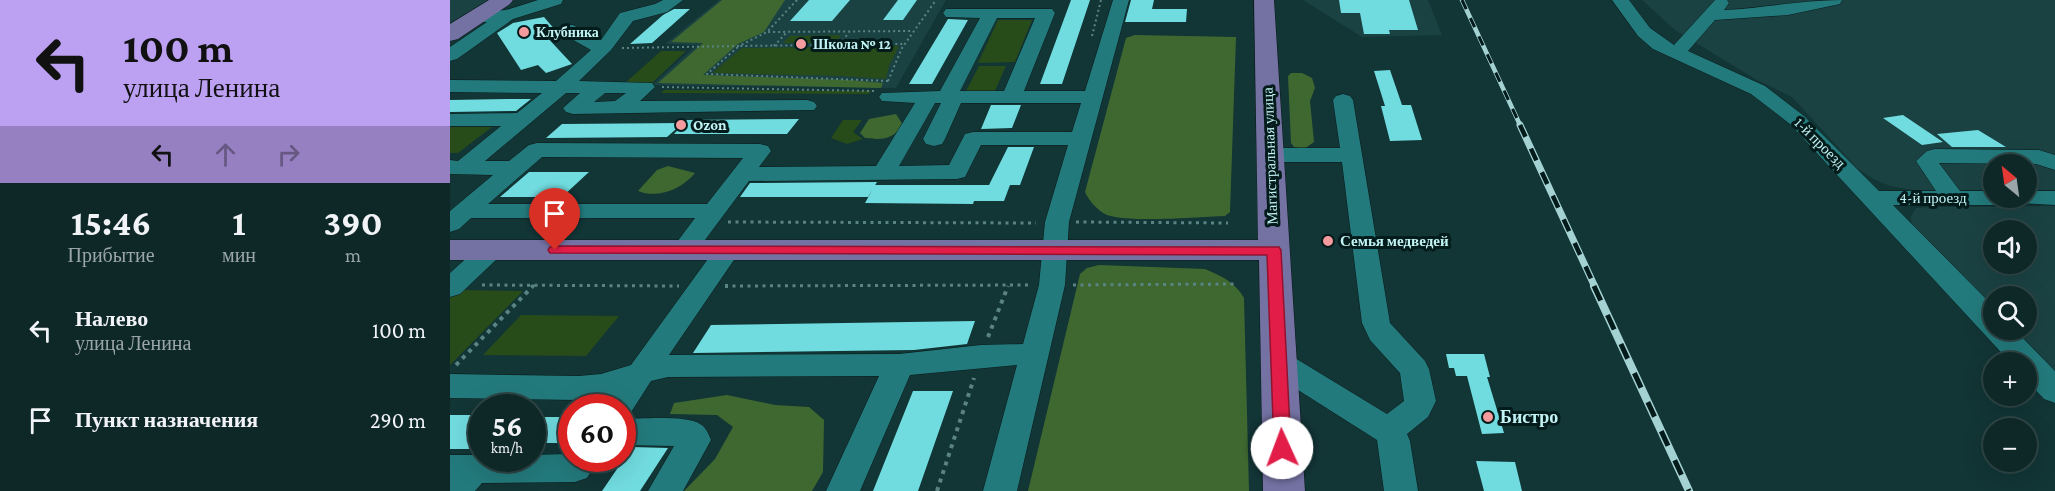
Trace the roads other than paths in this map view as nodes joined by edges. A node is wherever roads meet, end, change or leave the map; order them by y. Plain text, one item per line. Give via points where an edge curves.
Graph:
1 (555, 0) edge
2 (675, 0) edge
3 (1121, 0) edge
4 (1264, 0) edge
5 (1620, 0) edge
6 (1723, 0) edge
7 (1834, 0) edge
8 (537, 4) edge
9 (506, 7) edge
10 (1049, 7) edge
11 (952, 13) dead end
12 (991, 13) junction
13 (1712, 15) junction
14 (567, 29) dead end
15 (450, 34) edge
16 (602, 48) junction
17 (1676, 54) junction
18 (450, 55) edge
19 (450, 86) edge
20 (561, 87) junction
21 (600, 87) junction
22 (888, 90) road end
23 (1012, 97) junction
24 (1093, 97) junction
25 (943, 98) junction
26 (1343, 100) dead end
27 (807, 106) dead end
28 (621, 108) junction
29 (522, 119) junction
30 (450, 120) edge
31 (1081, 138) junction
32 (934, 139) junction
33 (973, 139) junction
34 (1270, 155) junction
35 (1352, 155) junction
36 (2055, 163) edge
37 (457, 168) edge
38 (515, 168) junction
39 (884, 171) junction
40 (917, 172) junction
41 (744, 174) junction
42 (1954, 195) junction
43 (1983, 197) edge
44 (1874, 198) junction
45 (2037, 198) edge
46 (2055, 198) edge
47 (712, 217) junction
48 (458, 218) edge
49 (1056, 237) junction
50 (450, 250) edge
51 (491, 250) junction
52 (684, 250) junction
53 (1274, 250) junction
54 (727, 251) junction
55 (452, 287) edge
56 (1983, 314) edge
57 (2008, 340) edge
58 (1036, 354) junction
59 (1279, 363) junction
60 (899, 365) junction
61 (641, 373) junction
62 (450, 386) edge
63 (2054, 388) edge
64 (627, 394) edge
65 (1388, 431) junction
66 (636, 432) edge
67 (558, 469) edge
68 (459, 476) edge
69 (665, 491) edge
70 (843, 491) edge
71 (1000, 491) edge
72 (1284, 491) edge
73 (1401, 491) edge

1 - 8 street
2 - 16 street via 626,17
3 - 24 street
4 - 34 main road, Магистральная улица
5 - 17 street, 1-й проезд via 1644,32
6 - 13 street
7 - 13 street via 1772,14
8 - 9 street
9 - 15 main road via 476,17
9 - 18 street
10 - 12 street
10 - 23 street
11 - 12 street
12 - 25 street
13 - 17 street
14 - 16 street
16 - 20 street
17 - 44 street, 1-й проезд via 1774,100 1810,131
19 - 20 street
20 - 21 street
20 - 29 street
21 - 28 street via 645,87
21 - 28 street via 573,108
22 - 25 street
23 - 24 street
23 - 25 street
24 - 31 street
25 - 32 street
25 - 39 street
26 - 35 street
27 - 28 street
29 - 30 street
29 - 37 street
31 - 33 street
31 - 49 street
32 - 33 street
32 - 40 street
33 - 40 street via 957,172
34 - 35 street
34 - 53 main road, Магистральная улица
35 - 65 street via 1376,323 1380,333 1414,369 1420,401 1417,408
36 - 42 street via 2039,157 1935,156 1927,160 1937,179
37 - 38 street
38 - 41 street via 537,150 760,151
38 - 48 street
39 - 40 street
39 - 41 street
41 - 47 street
42 - 43 street, 4-й проезд
42 - 44 street, 4-й проезд
44 - 56 street, 1-й проезд
45 - 46 street
47 - 48 street
47 - 52 street
49 - 53 main road
49 - 54 main road
49 - 58 street via 1052,285
50 - 51 main road
51 - 52 main road
51 - 55 street
52 - 54 main road
53 - 59 main road, Магистральная улица
54 - 61 street
57 - 63 street
58 - 60 street
58 - 71 street
59 - 65 street
59 - 72 main road, Магистральная улица
60 - 61 street via 668,366
60 - 70 street
61 - 62 street via 579,388
61 - 64 street
65 - 73 street via 1394,441
66 - 69 street via 689,433 695,440
67 - 68 street

